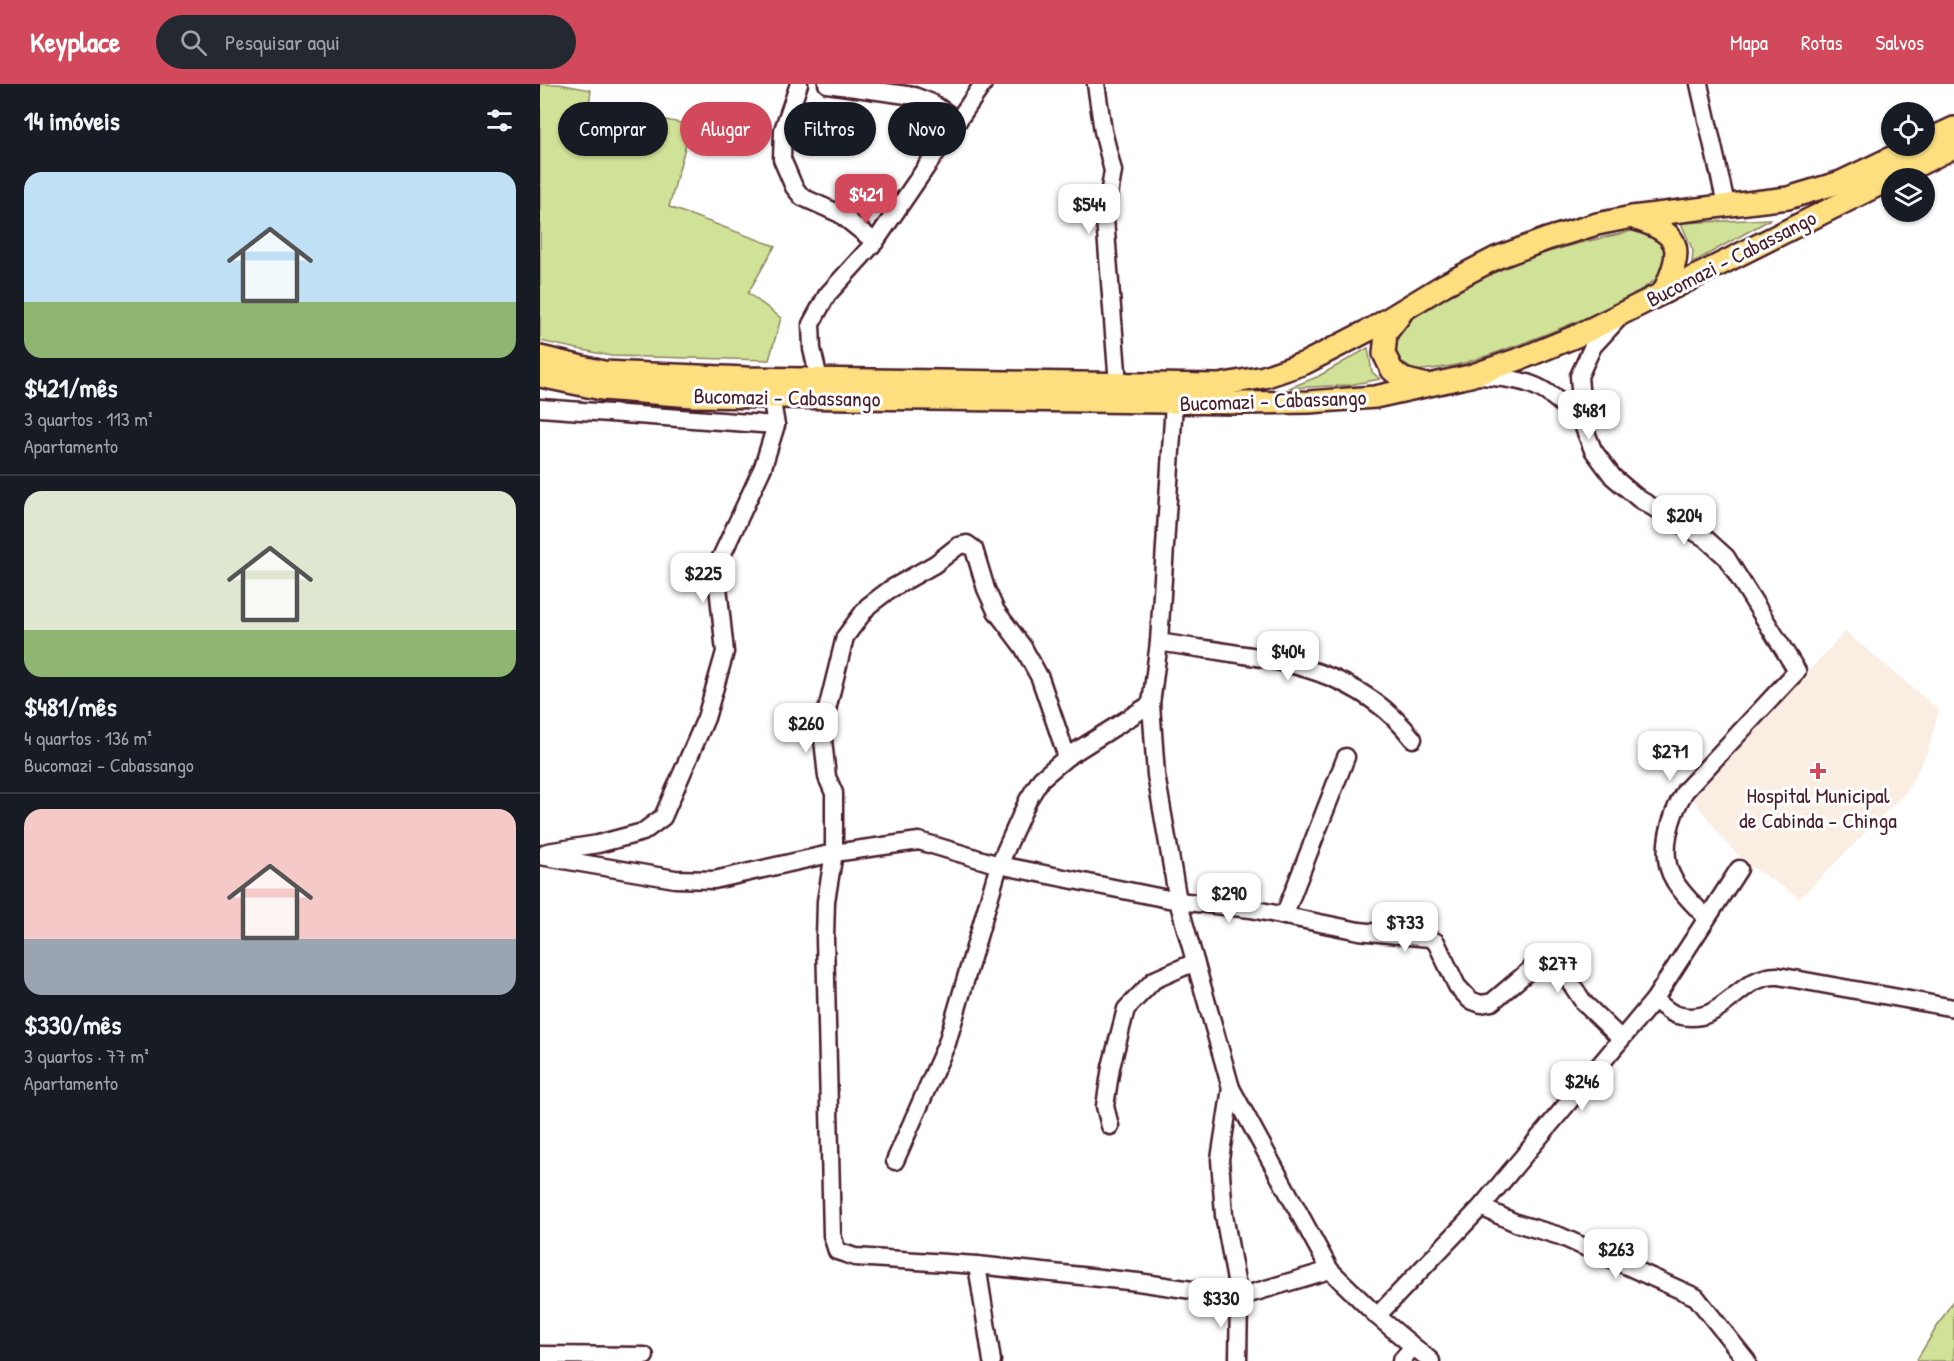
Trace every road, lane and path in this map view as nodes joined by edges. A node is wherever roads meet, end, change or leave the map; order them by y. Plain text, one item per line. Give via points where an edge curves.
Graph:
1 (799, 84) edge
2 (827, 84) edge
3 (983, 84) edge
4 (1096, 84) edge
5 (1699, 84) edge
6 (929, 102) edge
7 (966, 109) edge
8 (1954, 128) edge
9 (1935, 137) edge
10 (1954, 147) edge
11 (934, 156) edge
12 (1895, 156) edge
13 (1726, 204) junction
14 (1632, 217) junction
15 (875, 242) junction
16 (1663, 293) junction
17 (1406, 307) junction
18 (1624, 312) junction
19 (540, 357) edge
20 (540, 376) edge
21 (1470, 376) junction
22 (819, 379) junction
23 (1118, 384) junction
24 (1430, 386) junction
25 (771, 396) junction
26 (1174, 403) junction
27 (540, 408) edge
28 (776, 425) junction
29 (1583, 425) junction
30 (1159, 642) junction
31 (1152, 704) junction
32 (1413, 739) dead end
33 (1067, 756) junction
34 (1346, 757) dead end
35 (834, 853) junction
36 (540, 854) edge
37 (999, 865) junction
38 (1739, 869) dead end
39 (1178, 901) junction
40 (1284, 916) junction
41 (1707, 918) junction
42 (1195, 962) junction
43 (1654, 1000) junction
44 (1954, 1008) edge
45 (1621, 1039) junction
46 (1231, 1088) junction
47 (1110, 1126) dead end
48 (895, 1161) dead end
49 (1481, 1207) junction
50 (977, 1265) junction
51 (1330, 1269) junction
52 (1239, 1297) junction
53 (1377, 1316) junction
54 (1407, 1354) edge
55 (540, 1355) edge
56 (645, 1356) dead end
57 (992, 1361) edge
58 (1238, 1361) edge
59 (1431, 1361) edge
60 (1747, 1361) edge

1 - 15 street via 783,130 782,159 794,188 802,197 840,214
2 - 6 street via 914,96
3 - 7 street
4 - 23 street via 1102,131 1113,171 1105,219
5 - 13 street
8 - 9 main road
10 - 16 main road, Bucomazi - Cabassango
11 - 15 street
12 - 13 main road, Bucomazi - Cabassango via 1814,191 1788,198
13 - 14 main road, Bucomazi - Cabassango
14 - 16 main road via 1661,227 1675,242 1676,265
14 - 17 main road, Bucomazi - Cabassango via 1597,224 1496,258
15 - 22 street via 827,295 811,324
16 - 18 main road, Bucomazi - Cabassango
17 - 23 main road, Bucomazi - Cabassango via 1305,363 1264,377 1219,385
17 - 24 main road via 1386,333 1384,354 1392,370 1403,379
18 - 21 main road, Bucomazi - Cabassango via 1558,344
18 - 29 street via 1593,346 1579,376
19 - 22 main road, Bucomazi - Cabassango via 603,372
20 - 25 main road, Bucomazi - Cabassango via 602,389 692,396
21 - 24 main road, Bucomazi - Cabassango
21 - 29 street via 1510,377 1539,387 1561,400
22 - 23 main road, Bucomazi - Cabassango
24 - 26 main road, Bucomazi - Cabassango via 1375,397 1309,402
25 - 26 main road, Bucomazi - Cabassango
25 - 28 street
26 - 30 street
27 - 28 street
28 - 36 street via 763,467 716,568 724,652 706,718 663,817 643,832
29 - 41 street via 1593,450 1613,477 1726,557 1797,671 1685,791 1675,807 1668,843 1672,877
30 - 31 street
30 - 32 street via 1321,672 1376,701
31 - 33 street
31 - 39 street via 1156,774
33 - 35 street via 1040,678 996,611 974,549 967,544 958,546 868,606 845,637 822,730 827,777 834,793
33 - 37 street via 1041,779
34 - 40 street
35 - 36 street via 714,880 675,879
35 - 37 street via 919,841
35 - 50 street via 825,938 831,1235 837,1251 855,1257
37 - 39 street
37 - 48 street via 947,1043
38 - 41 street
39 - 40 street
39 - 42 street
40 - 45 street via 1359,931 1429,938 1436,942 1457,986 1470,1000 1481,1004 1492,1002 1545,957 1562,970 1584,1003
41 - 43 street
42 - 46 street
42 - 47 street via 1154,980 1126,1009 1105,1106
43 - 44 street via 1676,1015 1712,1014 1763,976 1778,976
43 - 45 street
45 - 49 street
46 - 51 street
46 - 52 street via 1220,1159 1221,1188
49 - 53 street
49 - 60 street via 1560,1236 1696,1297
50 - 52 street
50 - 57 street
51 - 52 street
51 - 53 street
52 - 58 street
53 - 54 street
54 - 59 street
55 - 56 street

